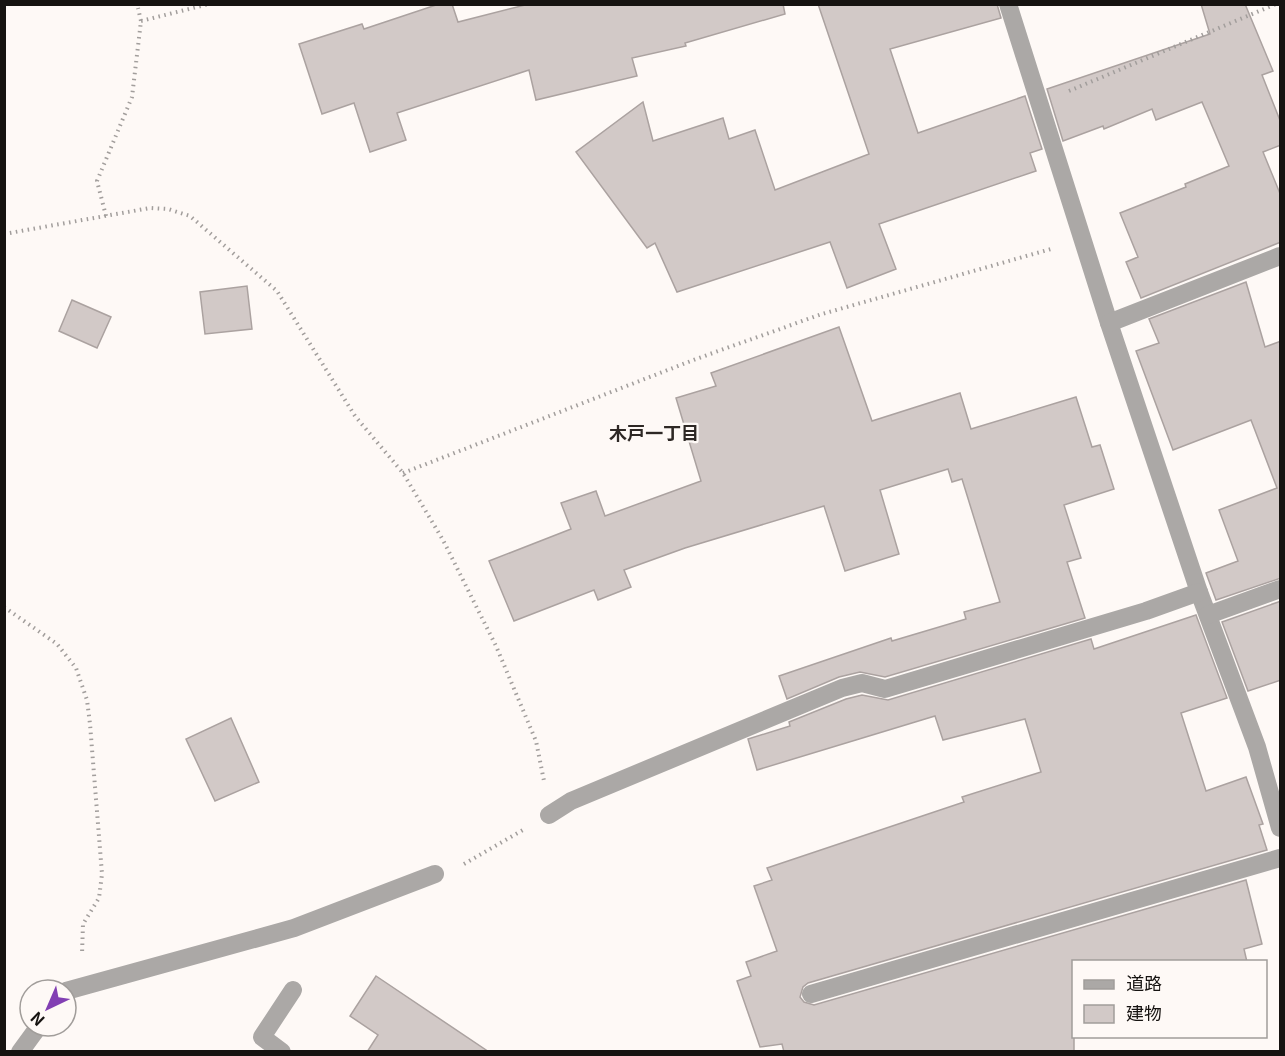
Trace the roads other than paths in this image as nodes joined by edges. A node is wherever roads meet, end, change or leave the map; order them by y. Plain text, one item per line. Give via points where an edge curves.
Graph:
1 (1008, 4) edge
2 (1281, 255) edge
3 (1109, 323) junction
4 (1281, 589) edge
5 (1199, 592) junction
6 (1208, 615) junction
7 (549, 816) road end
8 (1281, 828) edge
9 (1281, 858) edge
10 (435, 874) road end
11 (78, 988) edge
12 (293, 990) dead end
13 (811, 994) dead end
14 (31, 1038) edge
15 (21, 1052) edge
16 (282, 1052) edge

1 - 3 street
2 - 3 street
3 - 5 street
4 - 6 street
5 - 6 street
5 - 7 street via 885,688 862,683 842,688 571,801
6 - 8 street via 1257,747
9 - 13 street
10 - 11 street via 294,928
12 - 16 street via 262,1037
14 - 15 street

